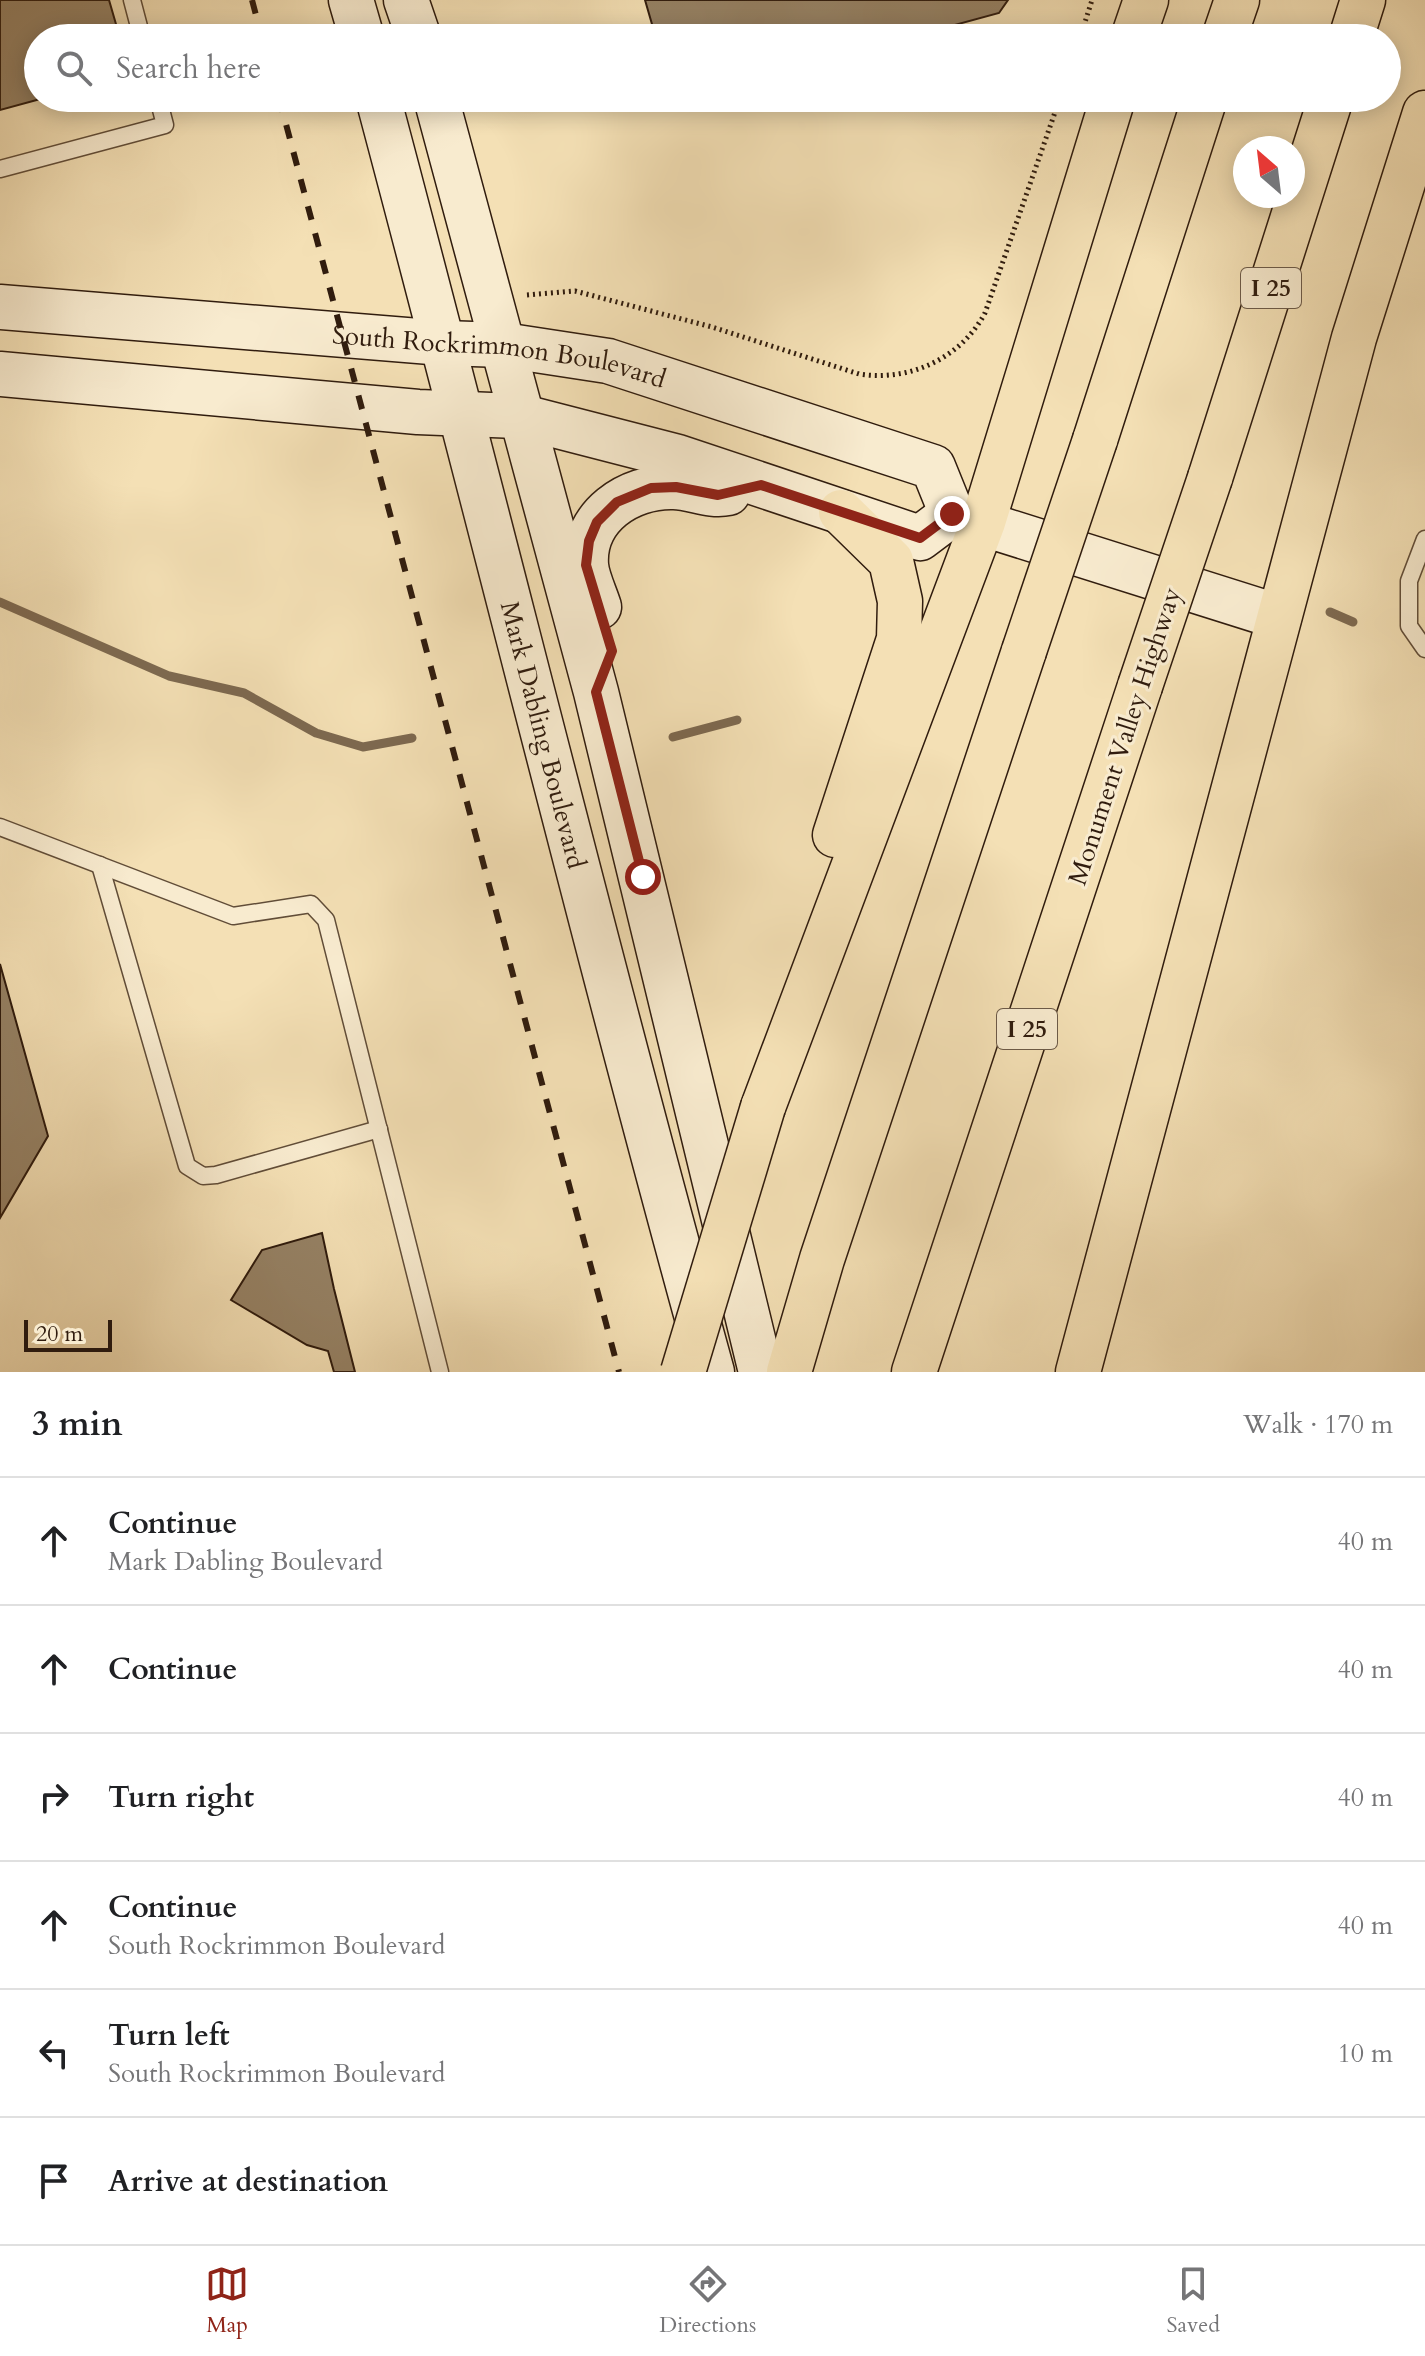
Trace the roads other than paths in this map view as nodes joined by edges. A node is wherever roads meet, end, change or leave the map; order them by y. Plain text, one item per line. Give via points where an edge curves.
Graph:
1 (132, 0) edge
2 (351, 0) edge
3 (406, 0) edge
4 (1146, 0) edge
5 (1237, 0) edge
6 (1363, 0) edge
7 (138, 24) edge
8 (358, 24) edge
9 (414, 24) edge
10 (1138, 24) edge
11 (1229, 24) edge
12 (1355, 24) edge
13 (162, 112) edge
14 (382, 112) edge
15 (440, 112) edge
16 (1108, 112) edge
17 (1200, 112) edge
18 (1327, 112) edge
19 (1425, 113) edge
20 (0, 169) edge
21 (0, 307) edge
22 (443, 343) junction
23 (503, 345) junction
24 (0, 374) edge
25 (460, 414) junction
26 (519, 416) junction
27 (761, 485) junction
28 (841, 512) junction
29 (968, 518) junction
30 (1425, 539) edge
31 (1279, 617) junction
32 (1424, 647) edge
33 (596, 692) junction
34 (0, 827) edge
35 (100, 865) junction
36 (782, 1032) junction
37 (379, 1129) junction
38 (440, 1372) edge
39 (683, 1372) edge
40 (712, 1372) edge
41 (761, 1372) edge
42 (789, 1372) edge
43 (914, 1372) edge
44 (1078, 1372) edge

1 - 7 lane
2 - 8 street
3 - 9 street
4 - 10 highway
5 - 11 highway
6 - 12 highway
13 - 20 lane via 165,125
14 - 22 street, Mark Dabling Boulevard
15 - 23 street
16 - 29 highway
17 - 42 highway, bridge
18 - 43 highway, Monument Valley Highway / I 25, bridge
19 - 31 highway via 1354,338
21 - 22 street, South Rockrimmon Boulevard
22 - 23 street, South Rockrimmon Boulevard
22 - 25 street, Mark Dabling Boulevard
23 - 26 street
23 - 29 street, South Rockrimmon Boulevard via 608,361 933,467
24 - 25 street
25 - 26 street
25 - 40 street, Mark Dabling Boulevard
26 - 27 street via 678,457
26 - 33 street
27 - 28 street
27 - 33 street via 718,495 651,488 617,502 597,522 586,565 612,651
28 - 29 street via 920,538
28 - 36 highway via 891,561 900,601 899,639
29 - 31 street
29 - 36 highway
30 - 32 lane via 1409,581 1409,626
31 - 44 highway
33 - 41 street
34 - 35 lane
35 - 37 lane via 233,916 311,904 326,920
35 - 37 lane via 187,1166 203,1176 216,1175
36 - 39 highway, bridge
37 - 38 lane

